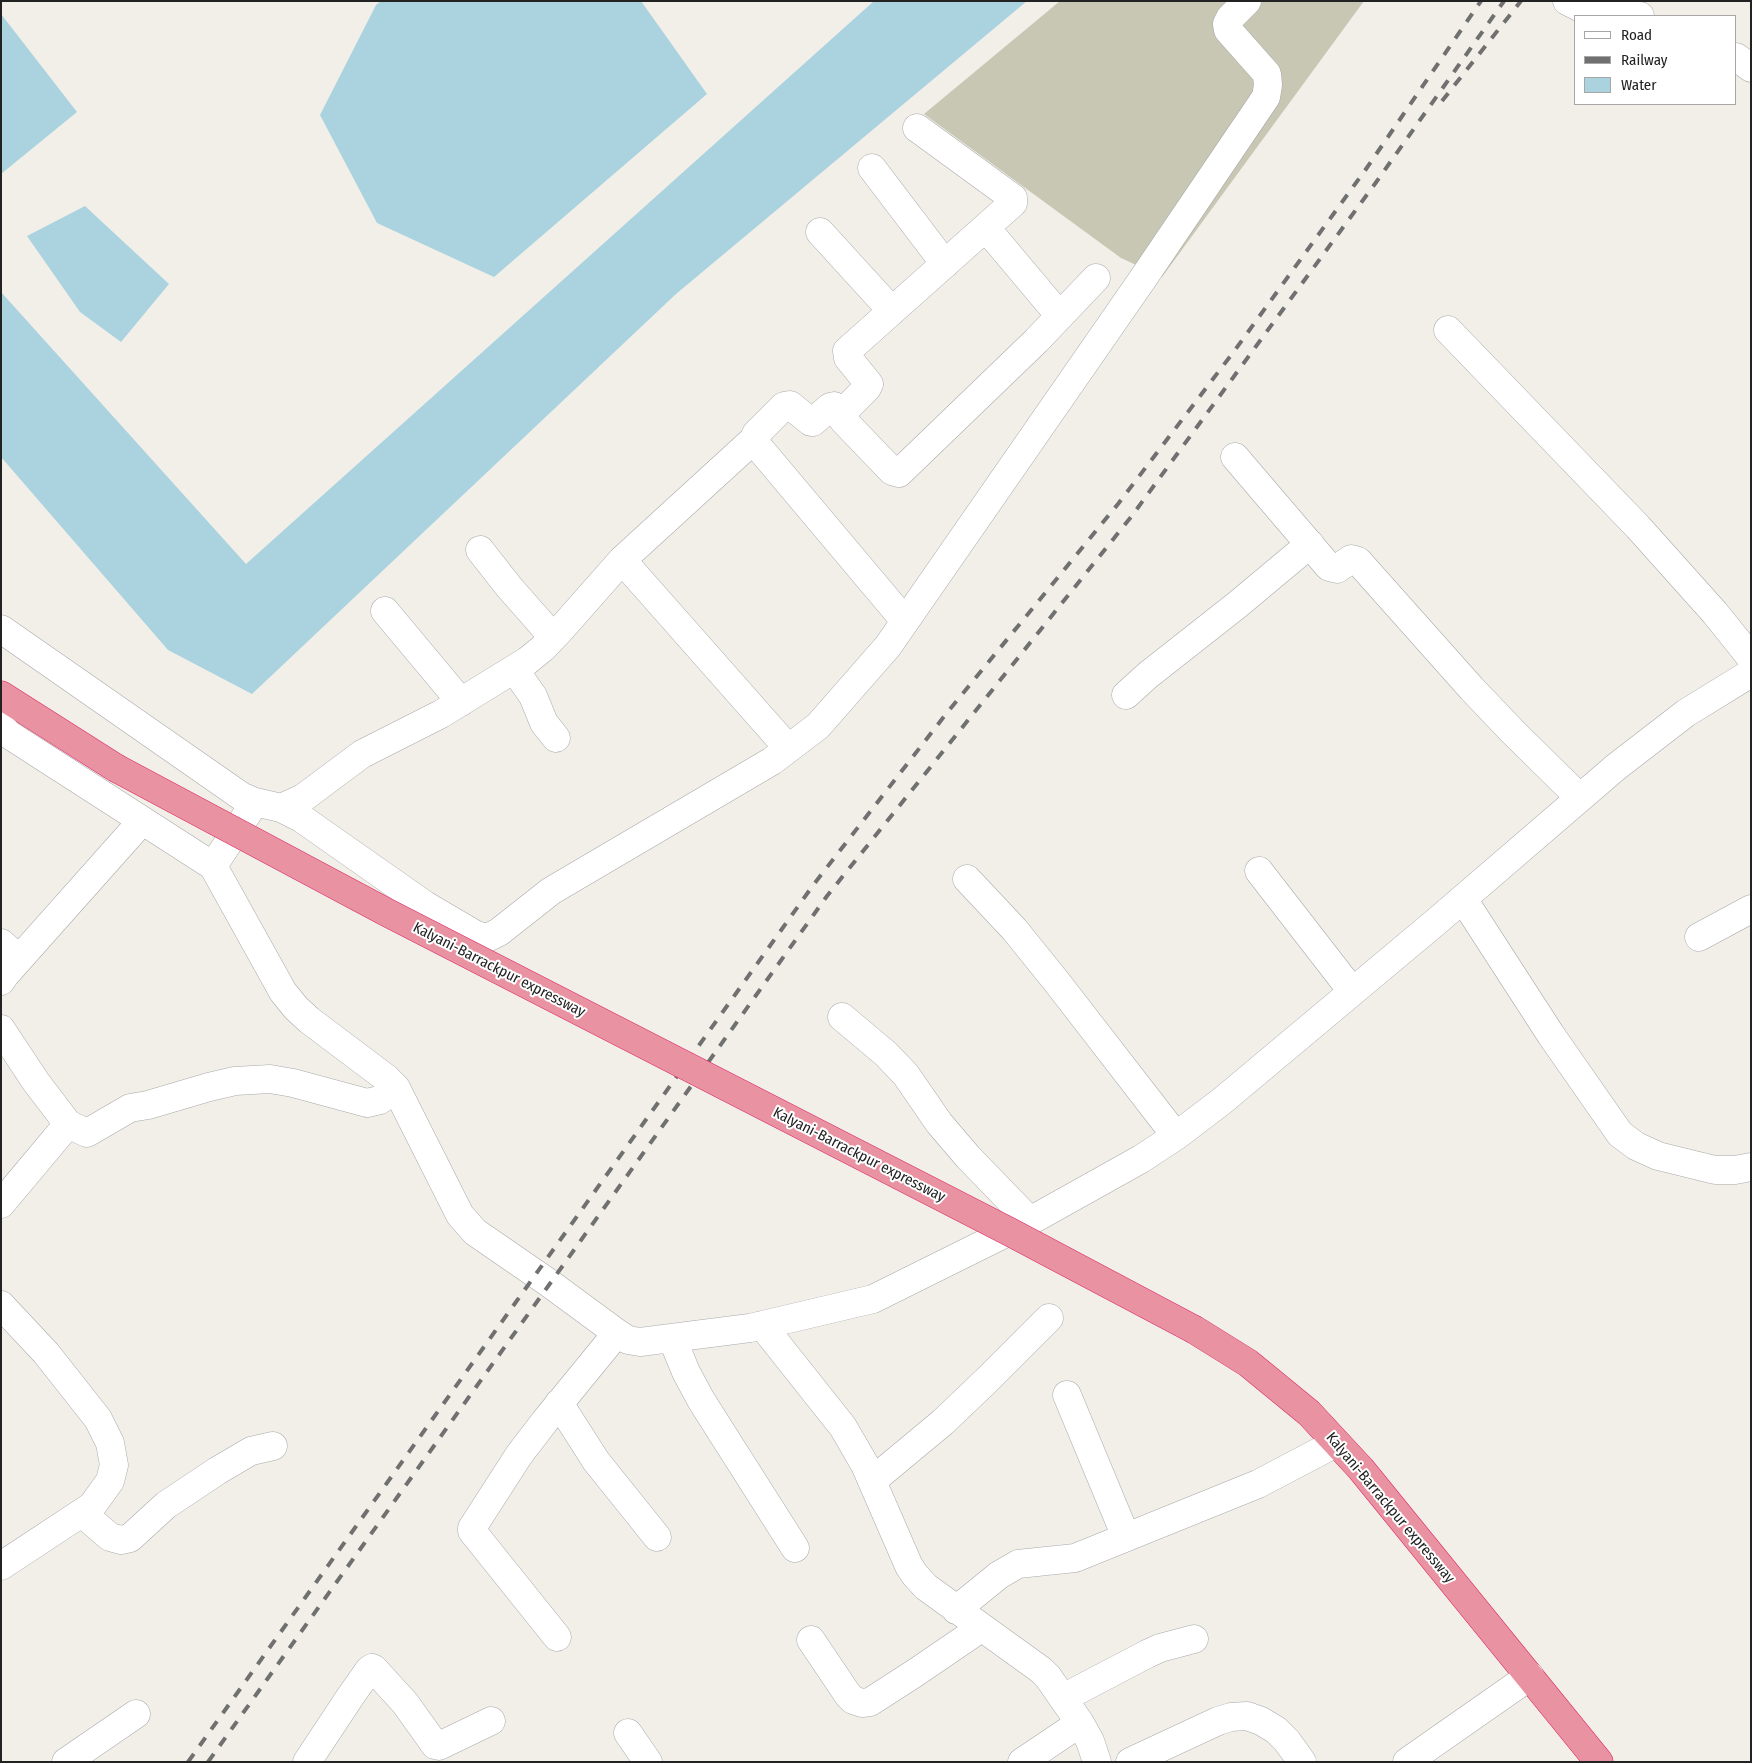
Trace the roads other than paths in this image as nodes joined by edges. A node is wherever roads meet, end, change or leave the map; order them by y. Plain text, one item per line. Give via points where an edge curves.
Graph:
1 (1247, 1) edge
2 (1567, 1) edge
3 (1605, 15) edge
4 (1737, 58) edge
5 (1751, 68) edge
6 (917, 128) dead end
7 (872, 168) dead end
8 (986, 228) junction
9 (820, 232) dead end
10 (945, 264) junction
11 (1096, 278) dead end
12 (892, 311) junction
13 (1060, 316) junction
14 (1448, 330) dead end
15 (842, 412) junction
16 (753, 442) junction
17 (1234, 457) dead end
18 (1310, 544) junction
19 (480, 550) dead end
20 (622, 560) junction
21 (385, 611) dead end
22 (905, 621) junction
23 (1, 630) edge
24 (553, 637) junction
25 (1751, 658) edge
26 (514, 669) junction
27 (1751, 672) edge
28 (1, 695) edge
29 (1126, 695) dead end
30 (462, 702) junction
31 (1, 726) edge
32 (556, 738) dead end
33 (788, 748) junction
34 (1579, 797) junction
35 (254, 802) junction
36 (281, 808) junction
37 (142, 821) junction
38 (213, 866) junction
39 (1259, 871) dead end
40 (967, 879) dead end
41 (1463, 899) junction
42 (1751, 910) edge
43 (1699, 937) dead end
44 (10, 951) edge
45 (1, 981) edge
46 (1352, 991) junction
47 (842, 1018) dead end
48 (1, 1029) edge
49 (396, 1088) junction
50 (68, 1124) junction
51 (1176, 1136) junction
52 (1751, 1167) edge
53 (1, 1204) edge
54 (1030, 1221) junction
55 (1, 1306) edge
56 (1049, 1318) dead end
57 (762, 1325) junction
58 (617, 1333) junction
59 (672, 1338) junction
60 (1067, 1395) dead end
61 (559, 1403) junction
62 (1336, 1443) junction
63 (273, 1446) dead end
64 (872, 1481) junction
65 (82, 1513) junction
66 (657, 1537) dead end
67 (1126, 1537) junction
68 (795, 1548) dead end
69 (1, 1566) edge
70 (956, 1610) junction
71 (980, 1628) junction
72 (557, 1637) dead end
73 (1194, 1639) dead end
74 (811, 1640) dead end
75 (1530, 1676) junction
76 (1063, 1698) junction
77 (136, 1714) dead end
78 (491, 1721) dead end
79 (1080, 1723) junction
80 (628, 1733) dead end
81 (66, 1762) edge
82 (307, 1762) edge
83 (648, 1762) edge
84 (1022, 1762) edge
85 (1097, 1762) edge
86 (1130, 1762) edge
87 (1302, 1762) edge
88 (1407, 1762) edge
89 (1599, 1762) edge

1 - 22 street via 1230,18 1228,30 1267,74 1266,97
2 - 3 street via 1589,12
4 - 5 street
6 - 8 street via 1013,198 1013,203
7 - 10 street
8 - 10 street
8 - 13 street
9 - 12 street
10 - 12 street
11 - 13 street
12 - 15 street via 847,351 848,358 870,384
13 - 15 street via 899,473 892,471 843,420
14 - 25 street via 1644,533
15 - 16 street via 830,407 811,422 790,405 784,406 756,434
16 - 20 street
16 - 22 street
17 - 18 street
18 - 29 street
18 - 34 street via 1333,569 1351,559 1358,561 1492,710
19 - 24 street
20 - 24 street
20 - 33 street
21 - 30 street
22 - 33 street via 888,646 818,726
23 - 35 street
24 - 26 street via 544,648
26 - 30 street
26 - 32 street
27 - 34 street via 1686,713
28 - 62 highway, Kalyani-Barrackpur expressway, bridge via 116,768 386,912 1195,1330 1248,1363 1309,1413
30 - 36 street via 362,754 303,798
31 - 37 street via 8,734
33 - 36 street via 772,761 552,891 487,938 476,935 426,905 301,818
34 - 41 street
35 - 36 street
35 - 38 street
37 - 38 street
37 - 44 street
38 - 49 street via 283,992 296,1008
39 - 46 street
40 - 51 street via 1056,981
41 - 46 street
41 - 52 street via 1550,1035 1620,1134 1658,1156 1715,1170
42 - 43 street
44 - 45 street
46 - 51 street
47 - 54 street via 906,1075 939,1123
48 - 50 street
49 - 50 street via 380,1100 367,1103 270,1079 235,1081 130,1108 86,1132
49 - 58 street via 460,1215 475,1232
50 - 53 street
51 - 54 street
54 - 57 street via 873,1299
55 - 65 street via 46,1353 98,1420 110,1443 114,1465 110,1481 92,1506
56 - 64 street via 943,1422
57 - 59 street
57 - 64 street via 843,1427
58 - 59 street via 628,1340 640,1342
58 - 61 street
59 - 68 street via 701,1400
60 - 67 street
61 - 66 street via 596,1461
61 - 72 street via 519,1455 472,1528
62 - 67 street via 1258,1484
62 - 75 highway, Kalyani-Barrackpur expressway via 1362,1469
63 - 65 street via 251,1451 217,1470 166,1505 130,1538 110,1537
64 - 70 street via 909,1566 926,1587
65 - 69 street
67 - 70 street via 1074,1558 1018,1564
70 - 71 street
71 - 74 street via 908,1678 862,1704 848,1695
71 - 76 street via 1041,1670
73 - 76 street via 1160,1648
75 - 88 street
75 - 89 highway, Kalyani-Barrackpur expressway
76 - 79 street
77 - 81 street
78 - 82 street via 440,1746 435,1744 406,1703 372,1668
79 - 84 street
79 - 85 street
80 - 83 street
86 - 87 street via 1218,1721 1247,1716 1276,1730

